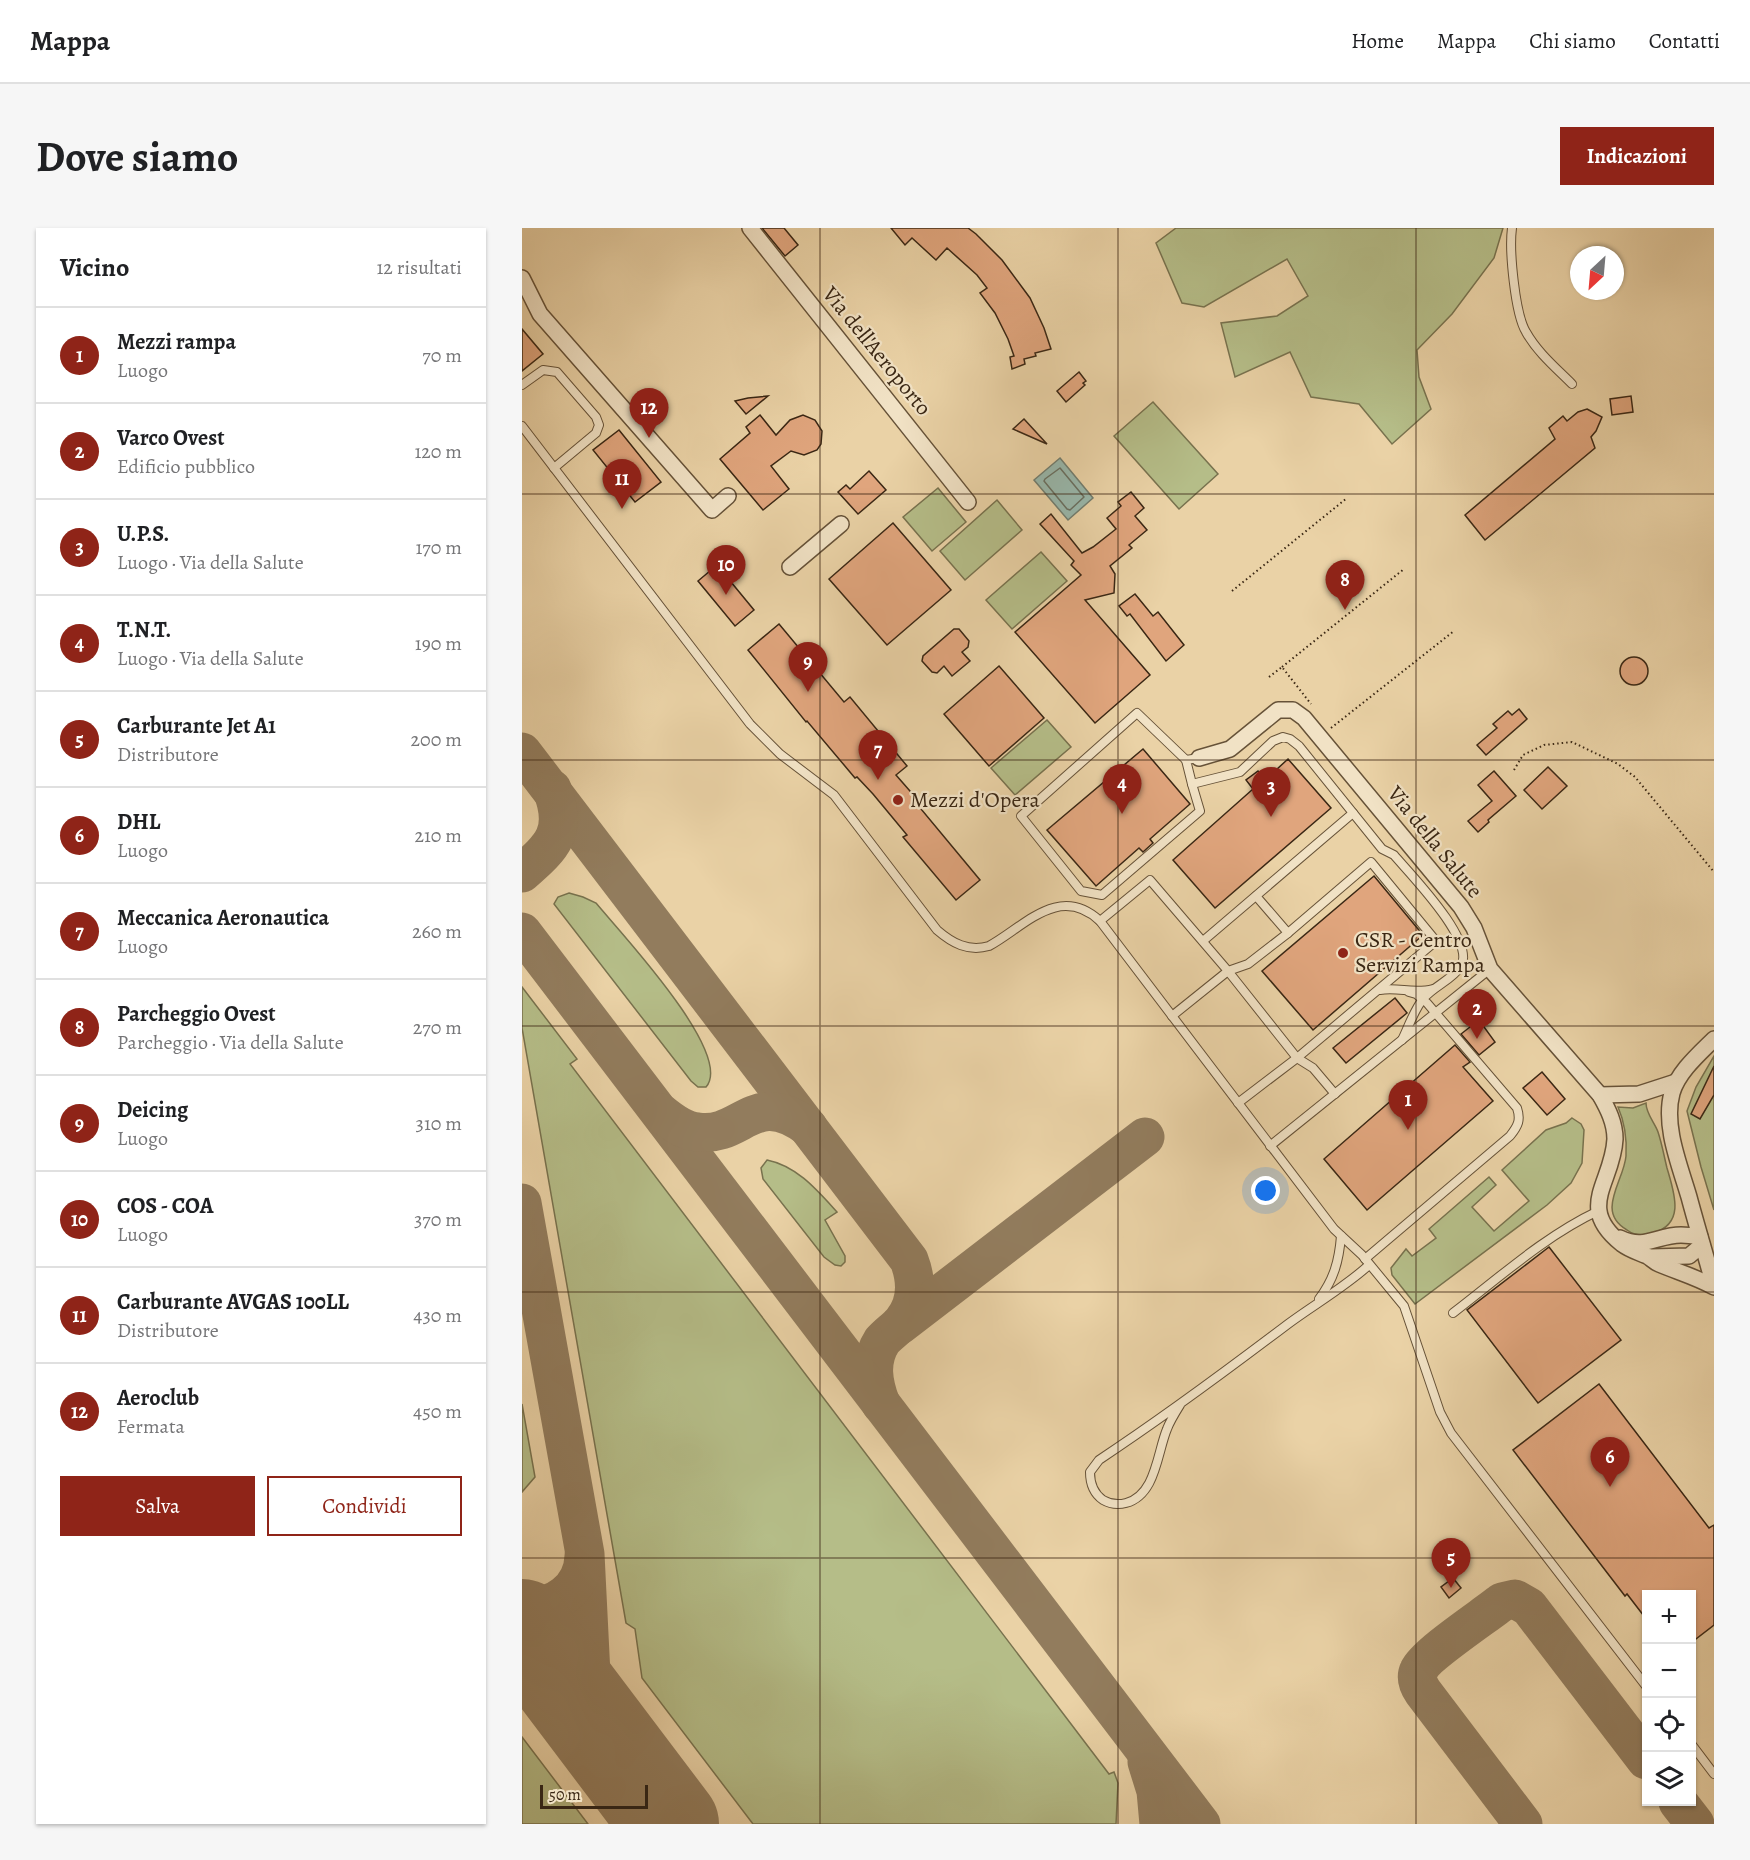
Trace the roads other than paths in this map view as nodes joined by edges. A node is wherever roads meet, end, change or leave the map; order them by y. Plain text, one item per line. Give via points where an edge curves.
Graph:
1 (750, 228) edge
2 (1512, 228) edge
3 (522, 278) edge
4 (1572, 384) dead end
5 (522, 386) edge
6 (522, 426) edge
7 (554, 468) junction
8 (728, 496) dead end
9 (968, 502) dead end
10 (841, 524) dead end
11 (789, 567) dead end
12 (1192, 759) junction
13 (1192, 784) junction
14 (1353, 813) junction
15 (1256, 896) junction
16 (1100, 921) junction
17 (1288, 933) junction
18 (1203, 941) junction
19 (1490, 969) junction
20 (1228, 971) junction
21 (1436, 989) junction
22 (1378, 991) junction
23 (1409, 992) junction
24 (1422, 999) junction
25 (1436, 1014) junction
26 (1172, 1016) junction
27 (1714, 1039) edge
28 (1402, 1041) junction
29 (1298, 1058) junction
30 (1677, 1082) junction
31 (1335, 1094) junction
32 (1600, 1095) junction
33 (1238, 1103) junction
34 (1270, 1146) junction
35 (1599, 1211) junction
36 (1610, 1231) junction
37 (1341, 1236) junction
38 (1701, 1241) junction
39 (1648, 1257) junction
40 (1367, 1262) junction
41 (1714, 1287) edge
42 (1307, 1310) junction
43 (1453, 1313) dead end
44 (1180, 1405) junction
45 (1642, 1680) edge
46 (1696, 1750) edge
47 (1714, 1774) edge

1 - 9 street, Via dell'Aeroporto
2 - 4 lane via 1516,297 1525,331
3 - 8 street via 540,314 712,510
5 - 7 lane via 543,370 557,372 596,417 596,433
6 - 7 lane
7 - 16 lane via 750,724 780,754 834,795 937,930 963,947 981,949 1038,912 1052,908 1077,908 1092,913
10 - 11 street
12 - 13 lane
12 - 13 lane via 1137,713 1021,816 1081,891 1102,895 1200,811
12 - 19 street, Via della Salute via 1230,749 1278,710 1293,710 1304,718 1461,907
13 - 14 lane via 1240,772 1283,737 1299,746
14 - 15 lane
14 - 21 lane via 1453,926 1463,950 1463,962
15 - 17 lane
15 - 18 lane
16 - 18 lane via 1150,880
16 - 26 lane
17 - 20 lane via 1248,964
17 - 22 lane via 1371,862 1436,941
18 - 20 lane
19 - 25 lane
19 - 32 street, Via della Salute
20 - 26 lane
20 - 29 lane
21 - 23 lane
21 - 24 lane
22 - 23 lane
22 - 29 lane
23 - 24 lane
24 - 25 lane
24 - 28 lane
25 - 28 lane
25 - 40 lane via 1517,1108 1520,1118 1510,1136
26 - 33 lane
27 - 30 street
28 - 31 lane
29 - 31 lane
29 - 33 lane
30 - 32 street via 1639,1094
30 - 38 street via 1670,1118
31 - 34 lane
32 - 35 street, Via della Salute via 1610,1113 1615,1136 1612,1159 1597,1202
33 - 34 lane
34 - 37 lane
35 - 36 street
35 - 43 lane via 1563,1229
36 - 38 street via 1633,1243 1680,1235
36 - 39 street via 1631,1250
37 - 40 lane
37 - 42 lane via 1337,1268 1329,1286
38 - 39 street via 1689,1256
38 - 41 street
39 - 41 street
40 - 42 lane via 1354,1279
40 - 45 lane via 1404,1305 1451,1434
42 - 44 lane
44 - 44 lane via 1099,1460 1089,1472 1090,1483 1102,1499 1121,1504 1140,1493 1152,1476 1166,1431
46 - 47 lane

